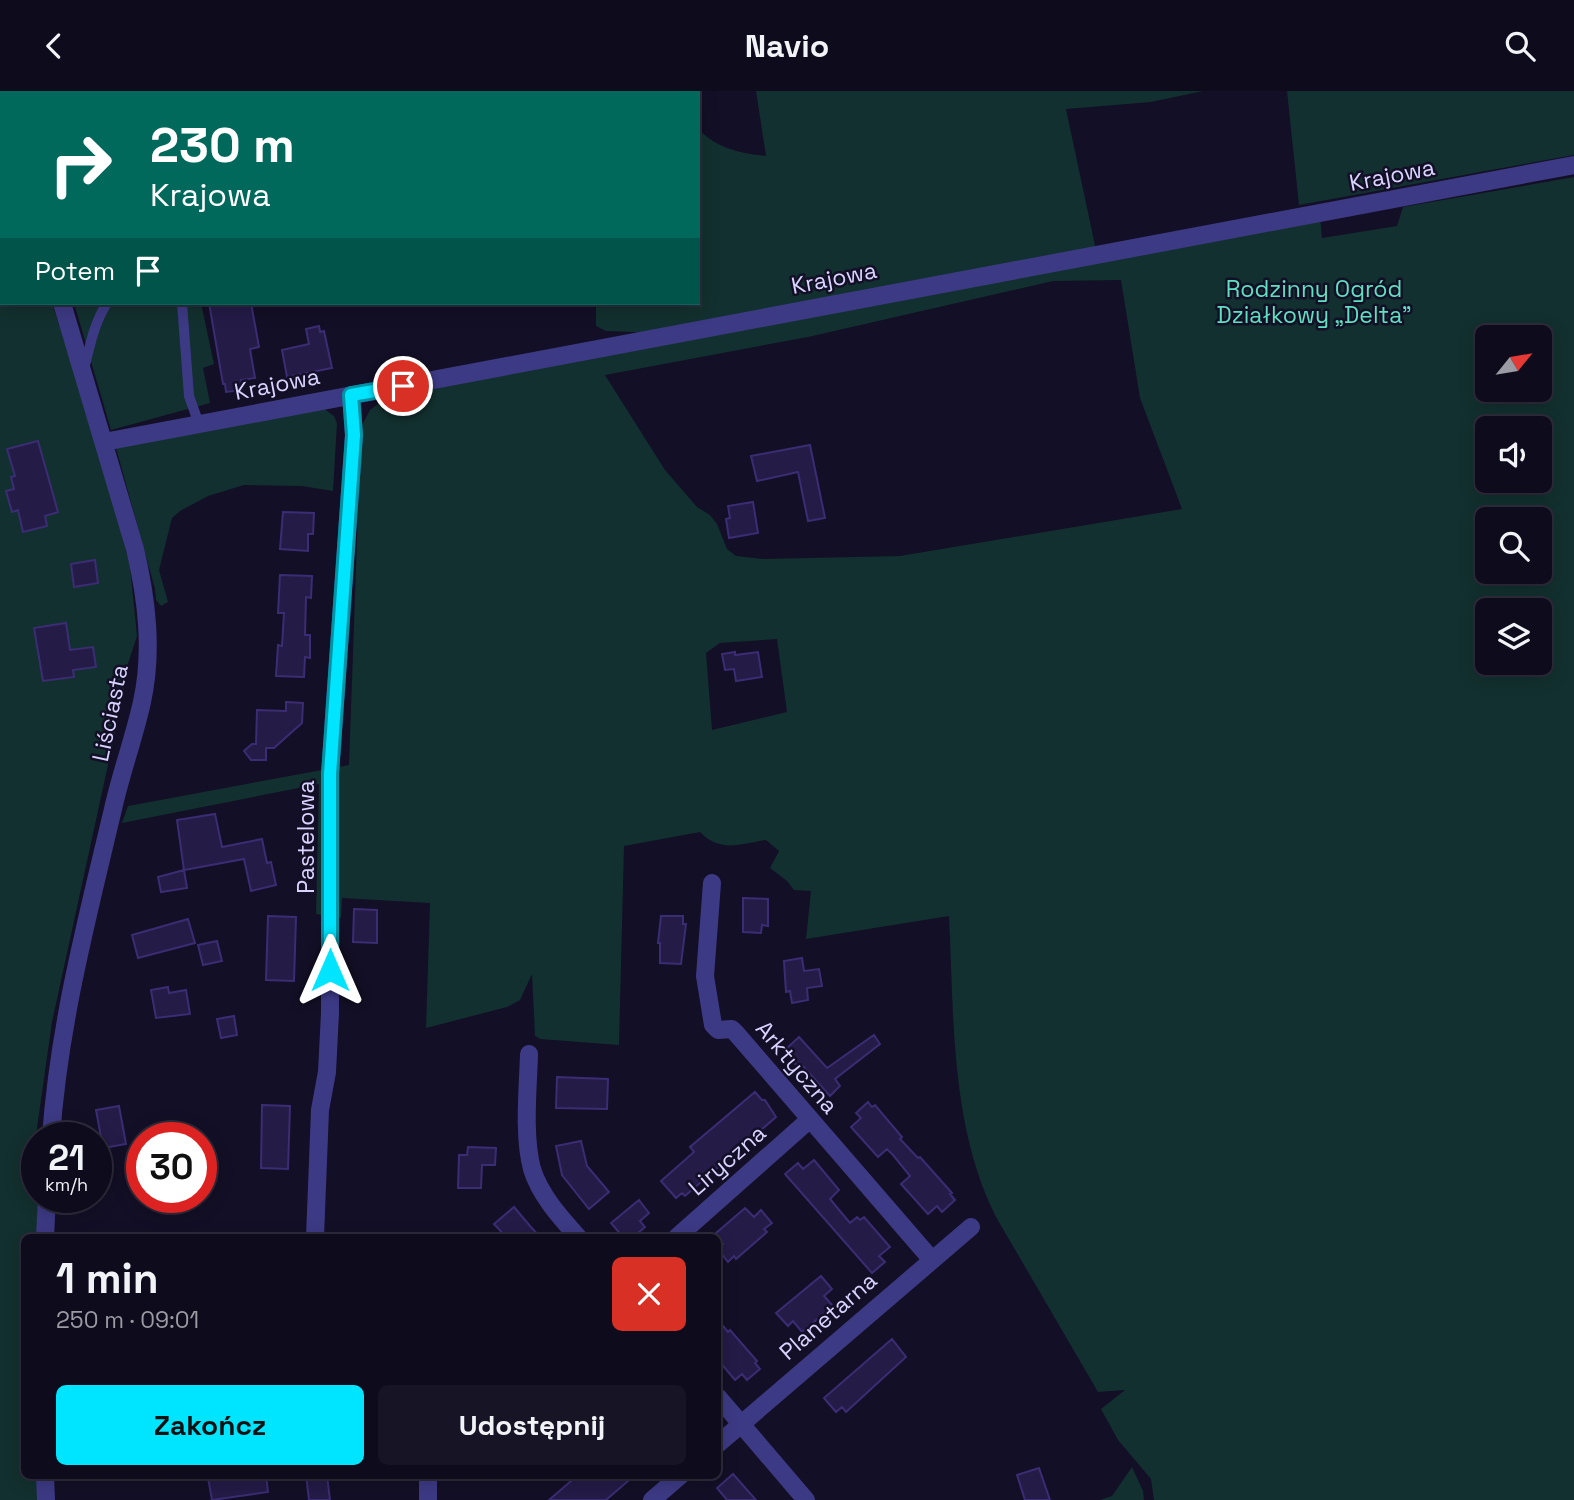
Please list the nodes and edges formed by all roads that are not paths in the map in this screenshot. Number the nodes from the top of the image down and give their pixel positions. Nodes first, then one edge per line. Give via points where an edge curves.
1 (1574, 165) edge
2 (63, 305) edge
3 (106, 305) edge
4 (182, 305) edge
5 (83, 373) junction
6 (351, 395) junction
7 (199, 424) junction
8 (104, 442) junction
9 (712, 883) dead end
10 (529, 1054) dead end
11 (809, 1120) junction
12 (52, 1122) edge
13 (46, 1213) edge
14 (971, 1227) dead end
15 (45, 1234) edge
16 (315, 1234) edge
17 (576, 1234) edge
18 (680, 1234) edge
19 (932, 1260) junction
20 (721, 1401) edge
21 (740, 1424) junction
22 (721, 1441) edge
23 (45, 1479) edge
24 (428, 1479) edge
25 (676, 1479) edge
26 (46, 1500) edge
27 (428, 1500) edge
28 (652, 1500) edge
29 (806, 1500) edge

1 - 6 street, Krajowa
2 - 5 street, Liściasta
3 - 5 lane via 91,337
4 - 7 lane via 189,396
5 - 8 street, Liściasta
6 - 7 street, Krajowa
6 - 16 street, Pastelowa via 354,435 330,774 330,1013
7 - 8 street, Krajowa
8 - 12 street, Liściasta via 144,590 148,654 143,700 73,972
9 - 11 street, Arktyczna via 705,976 713,1025 718,1030 732,1029
10 - 17 street via 528,1144 533,1170 547,1199
11 - 18 street, Liryczna
11 - 19 street, Arktyczna
13 - 15 street
14 - 19 street, Planetarna
19 - 21 street, Planetarna
20 - 21 street
21 - 22 street, Planetarna
21 - 29 street
23 - 26 street
24 - 27 street
25 - 28 street

